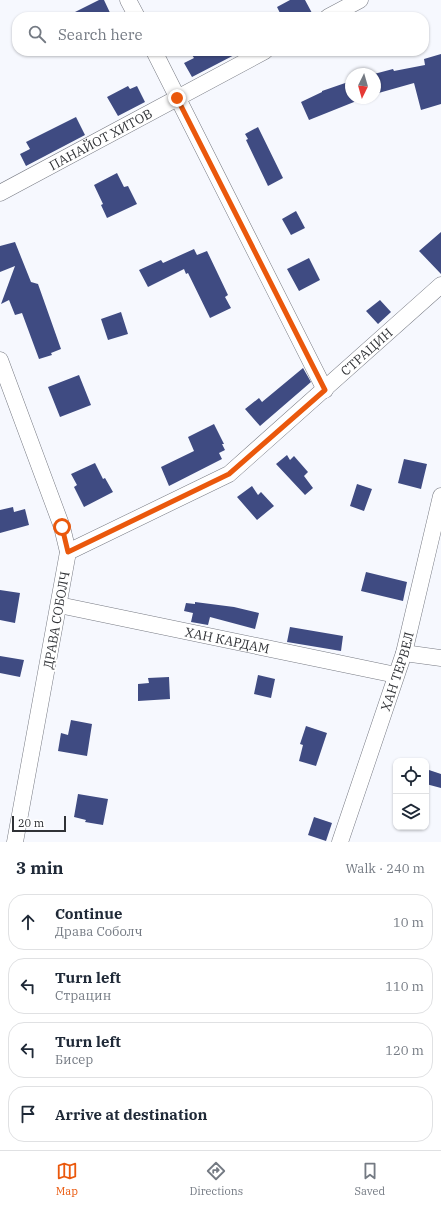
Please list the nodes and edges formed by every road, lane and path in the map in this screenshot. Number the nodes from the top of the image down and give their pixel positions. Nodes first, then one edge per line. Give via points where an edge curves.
1 (128, 0) edge
2 (360, 0) edge
3 (134, 12) edge
4 (337, 12) edge
5 (156, 56) edge
6 (256, 56) edge
7 (177, 98) junction
8 (0, 193) edge
9 (441, 285) edge
10 (0, 360) edge
11 (325, 390) junction
12 (441, 496) edge
13 (68, 552) junction
14 (59, 605) junction
15 (404, 653) junction
16 (441, 658) edge
17 (396, 675) junction
18 (15, 842) edge
19 (340, 842) edge

1 - 3 street
2 - 4 street
5 - 7 street
6 - 7 street, ПАНАЙОТ ХИТОВ
7 - 8 street, ПАНАЙОТ ХИТОВ
7 - 11 street
9 - 11 street, СТРАЦИН
10 - 13 street, ДРАВА СОБОЛЧ via 62,527
11 - 13 street, СТРАЦИН via 229,474
12 - 15 street, ХАН ТЕРВЕЛ
13 - 14 street, ДРАВА СОБОЛЧ
14 - 17 street, ХАН КАРДАМ
14 - 18 street, ДРАВА СОБОЛЧ
15 - 16 street
15 - 17 street, ХАН ТЕРВЕЛ
17 - 19 street, ХАН ТЕРВЕЛ

